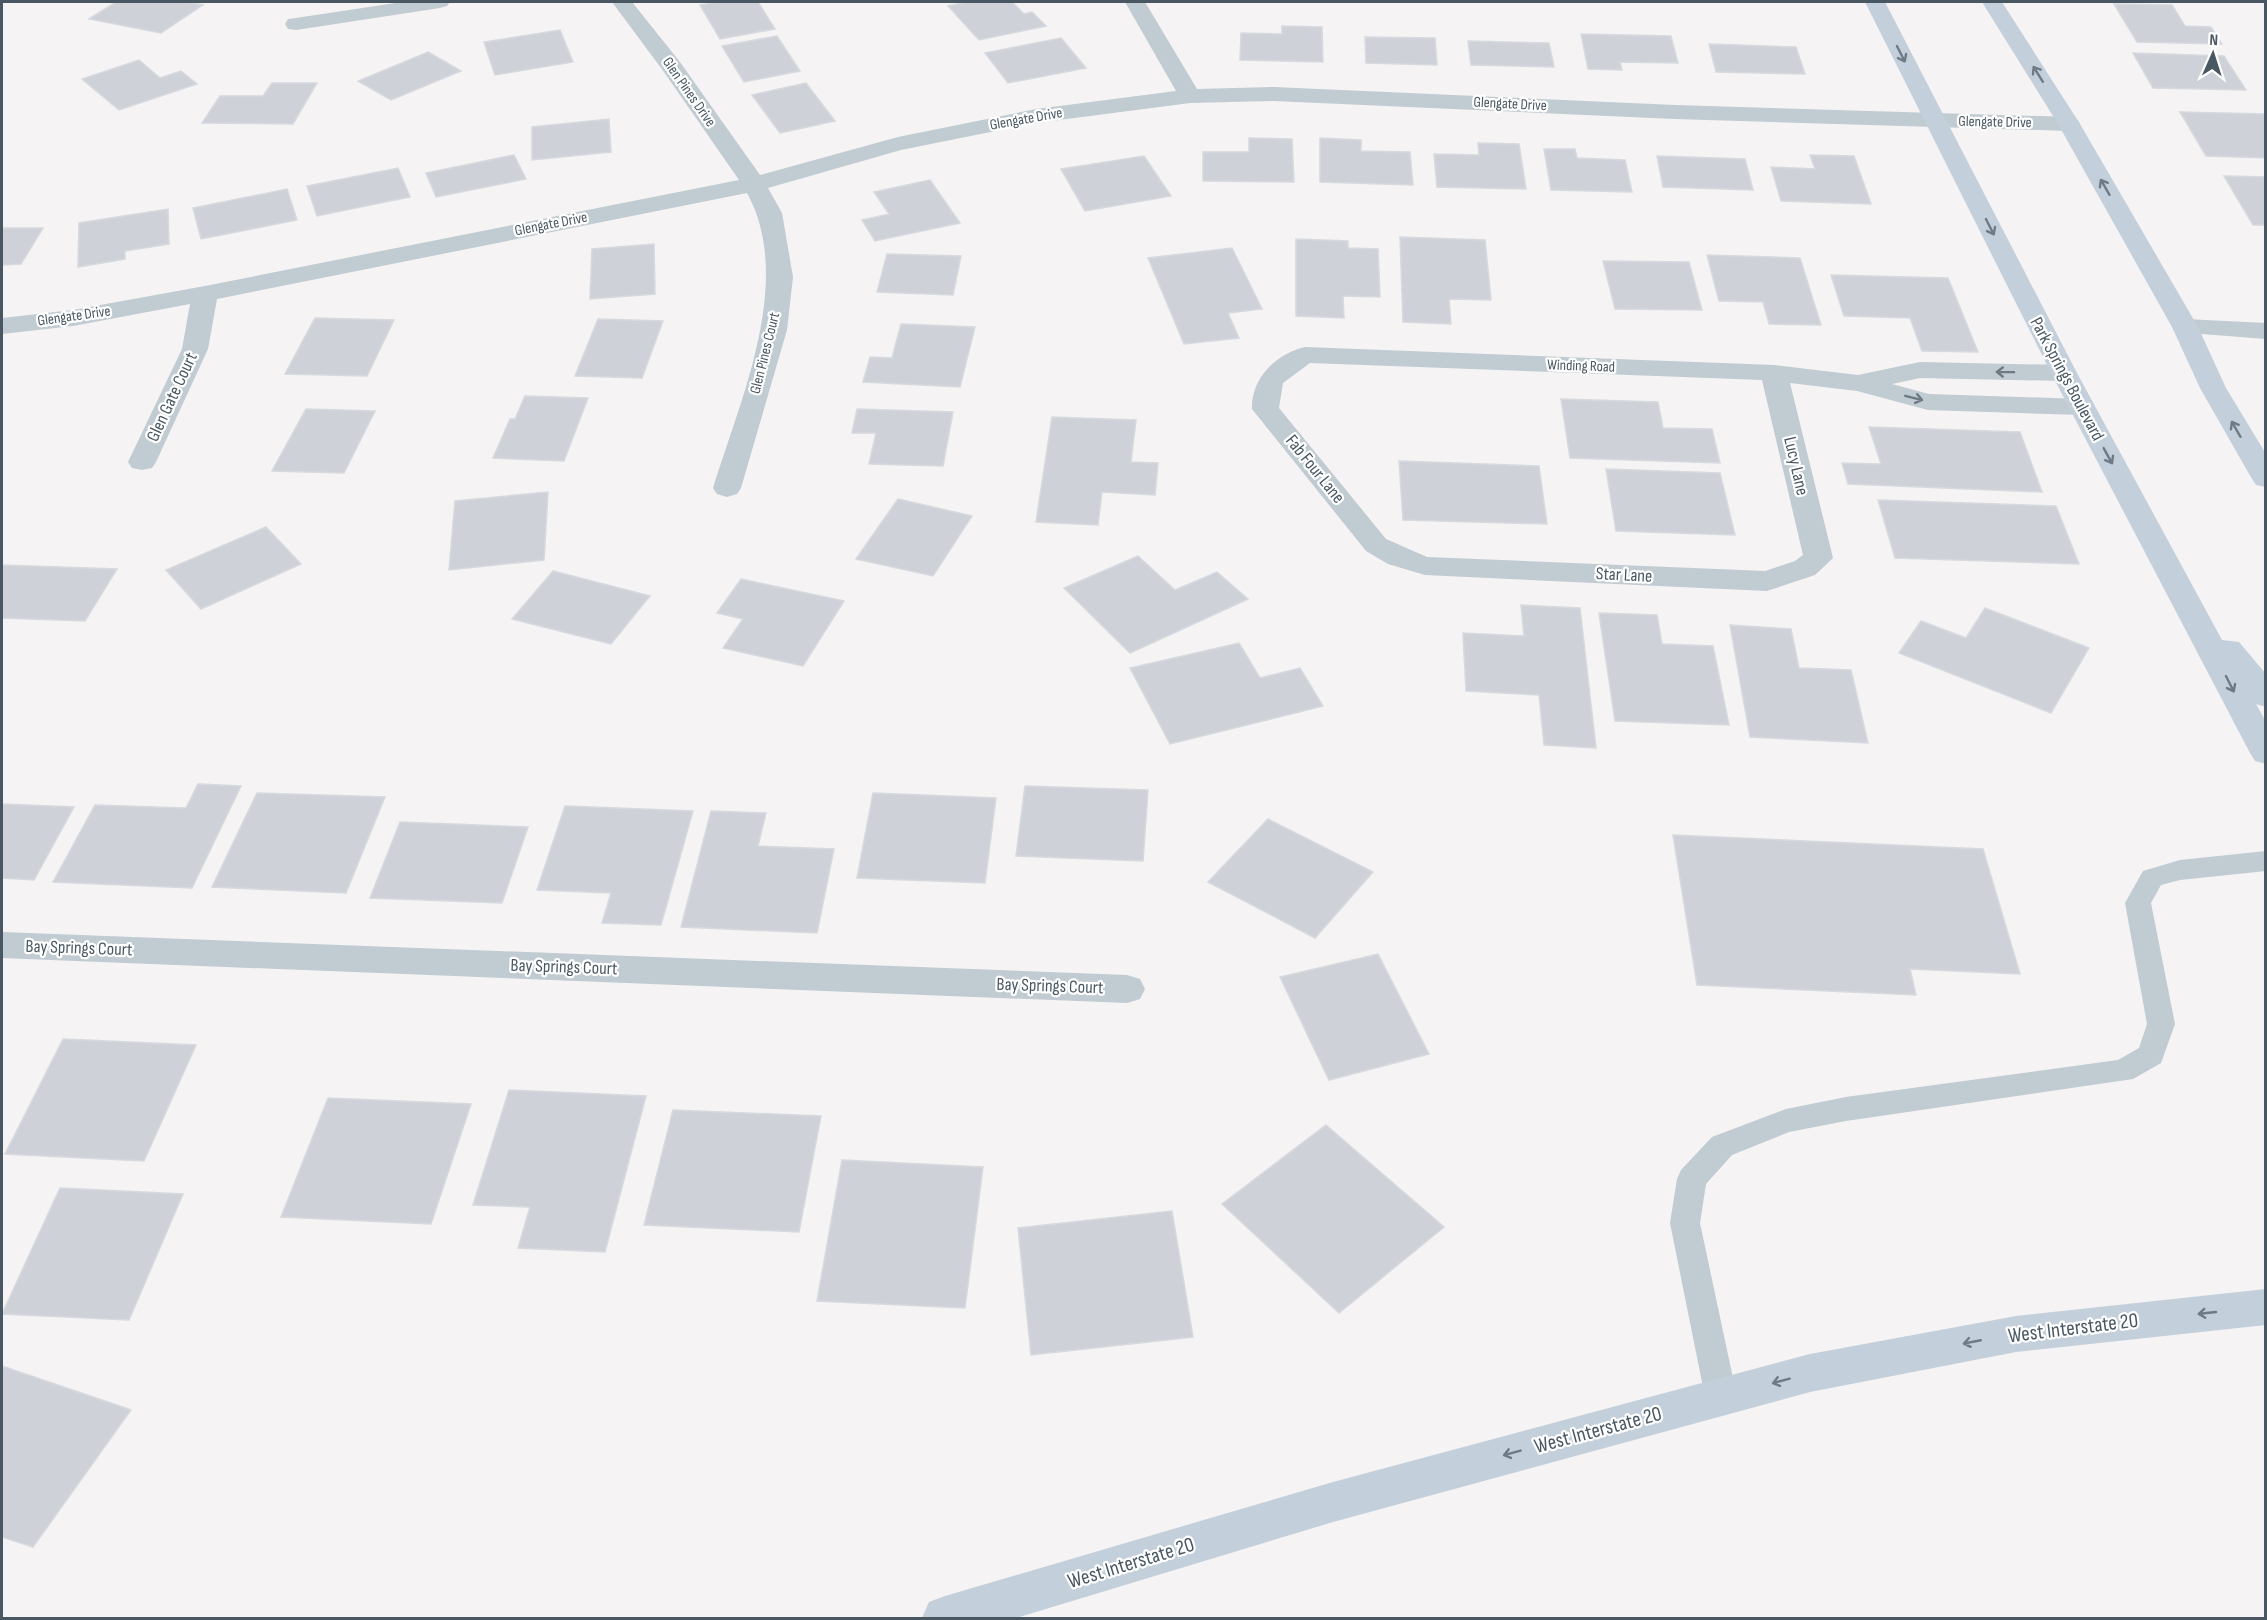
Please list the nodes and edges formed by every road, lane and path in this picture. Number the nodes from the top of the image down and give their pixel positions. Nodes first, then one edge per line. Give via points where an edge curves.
1 (440, 2) edge
2 (622, 2) edge
3 (1135, 2) edge
4 (1875, 2) edge
5 (1992, 2) edge
6 (296, 24) dead end
7 (1190, 96) junction
8 (1935, 120) junction
9 (2069, 124) junction
10 (754, 184) junction
11 (205, 294) junction
12 (2, 326) edge
13 (2185, 327) junction
14 (2265, 331) edge
15 (1305, 356) joint
16 (1774, 373) junction
17 (2064, 373) junction
18 (1858, 384) junction
19 (2082, 407) junction
20 (142, 462) dead end
21 (2265, 479) edge
22 (727, 488) dead end
23 (1818, 558) joint
24 (1425, 566) joint
25 (2184, 594) junction
26 (2265, 696) edge
27 (2265, 753) edge
28 (2265, 861) edge
29 (2, 945) edge
30 (1127, 989) dead end
31 (2265, 1307) edge
32 (1721, 1396) junction
33 (945, 1618) edge

1 - 6 street
2 - 10 street, Glen Pines Drive
3 - 7 street
4 -> 8 main road, Park Springs Boulevard
9 -> 5 main road
7 - 8 street, Glengate Drive via 1274,94
7 - 10 street, Glengate Drive via 1025,118 898,144
8 - 9 street, Glengate Drive
8 -> 17 main road, Park Springs Boulevard
13 -> 9 main road
10 - 11 street, Glengate Drive
10 - 22 street, Glen Pines Court via 770,213 780,277 774,330
11 - 12 street, Glengate Drive via 73,318
11 - 20 street, Glen Gate Court via 195,349
13 - 14 street
21 -> 13 main road via 2213,388
15 - 16 street, Winding Road
15 - 24 street, Fab Four Lane via 1278,371 1264,396 1266,409 1376,545
16 - 18 street, Winding Road
16 - 23 street, Lucy Lane
17 -> 18 street, Winding Road via 1920,370
17 - 19 main road, Park Springs Boulevard
18 -> 19 street, Winding Road via 1928,402
19 -> 25 main road, Park Springs Boulevard
23 - 24 street, Star Lane via 1805,568 1767,581
25 - 26 main road
25 -> 27 main road, Park Springs Boulevard
28 - 32 lane via 2180,870 2152,879 2138,903 2161,1024 2151,1055 2124,1071 1846,1109 1786,1121 1722,1146 1692,1179 1685,1223
29 - 30 street, Bay Springs Court
31 -> 32 main road, West Interstate 20 via 2016,1334 1810,1373
32 -> 33 main road, West Interstate 20 via 1333,1502

